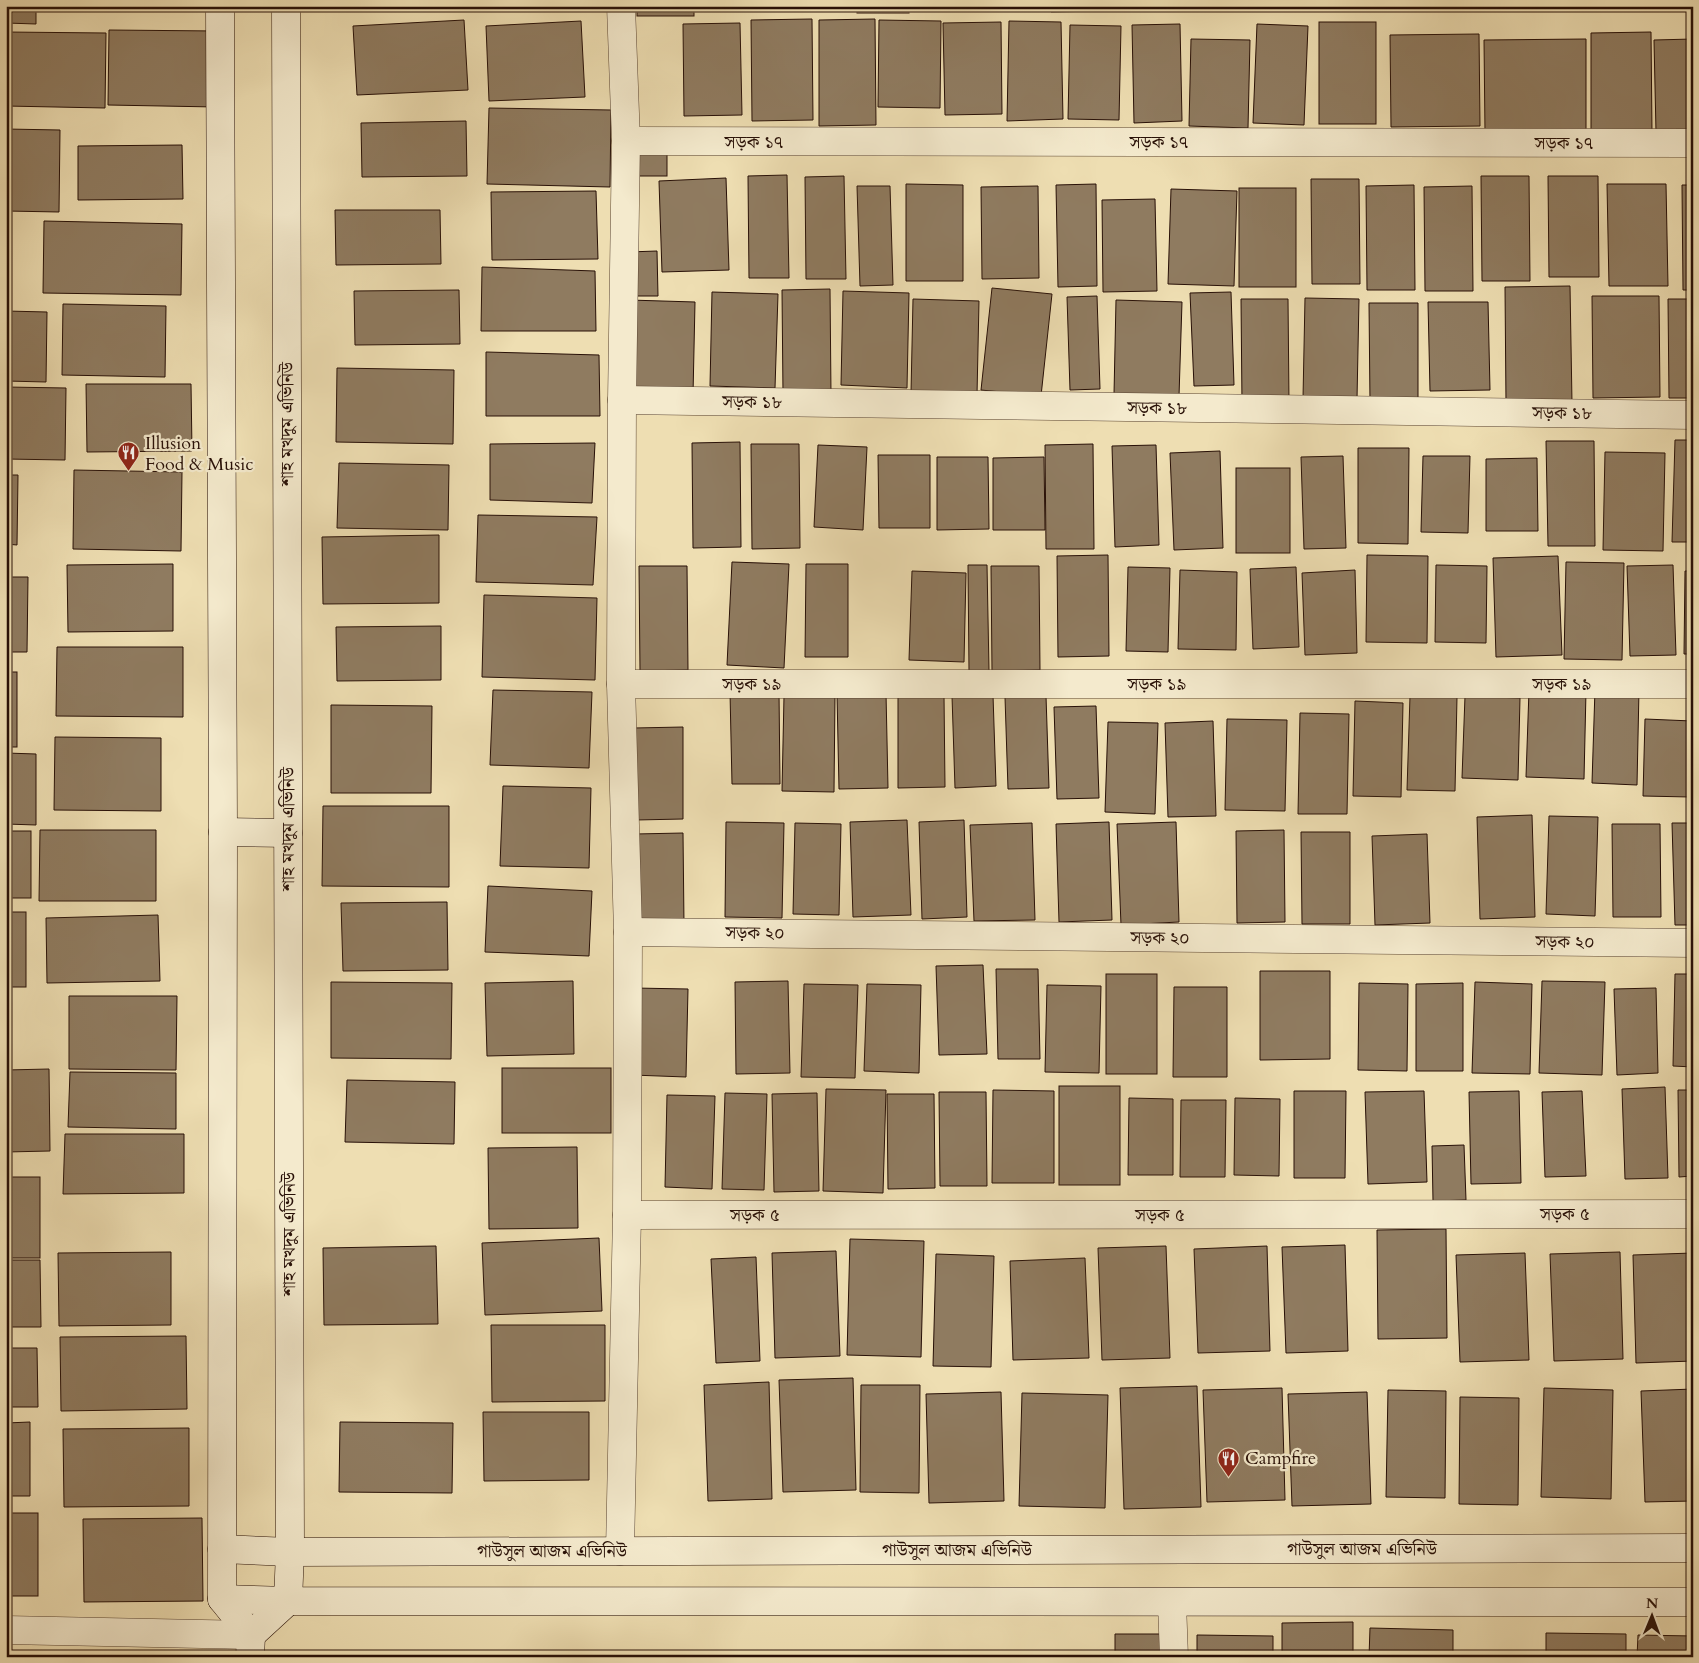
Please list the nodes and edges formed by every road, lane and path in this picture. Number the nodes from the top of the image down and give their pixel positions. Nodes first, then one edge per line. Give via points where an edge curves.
1 (220, 6) edge
2 (286, 6) edge
3 (620, 6) edge
4 (626, 141) junction
5 (1693, 144) edge
6 (622, 400) junction
7 (1693, 415) edge
8 (621, 684) junction
9 (1693, 684) edge
10 (223, 832) junction
11 (288, 833) junction
12 (628, 932) junction
13 (1693, 943) edge
14 (1693, 1214) edge
15 (627, 1215) junction
16 (1693, 1548) edge
17 (222, 1549) junction
18 (620, 1551) junction
19 (290, 1552) junction
20 (222, 1599) junction
21 (288, 1601) junction
22 (1693, 1602) edge
23 (1172, 1603) junction
24 (6, 1630) edge
25 (250, 1646) edge
26 (1174, 1657) edge

1 - 10 street
2 - 11 street, শাহ মখদুম এভিনিউ
3 - 4 street
4 - 5 street, সড়ক ১৭
4 - 6 street
6 - 7 street, সড়ক ১৮
6 - 8 street
8 - 9 street, সড়ক ১৯
8 - 12 street
10 - 11 street
10 - 17 street
11 - 19 street, শাহ মখদুম এভিনিউ
12 - 13 street, সড়ক ২০
12 - 15 street
14 - 15 street, সড়ক ৫
15 - 18 street
16 - 18 street, গাউসুল আজম এভিনিউ
17 - 19 street, গাউসুল আজম এভিনিউ
17 - 20 street
18 - 19 street, গাউসুল আজম এভিনিউ
19 - 21 street, শাহ মখদুম এভিনিউ
20 - 21 street
20 - 25 street
21 - 23 street
21 - 25 street
22 - 23 street
23 - 26 street
24 - 25 street

